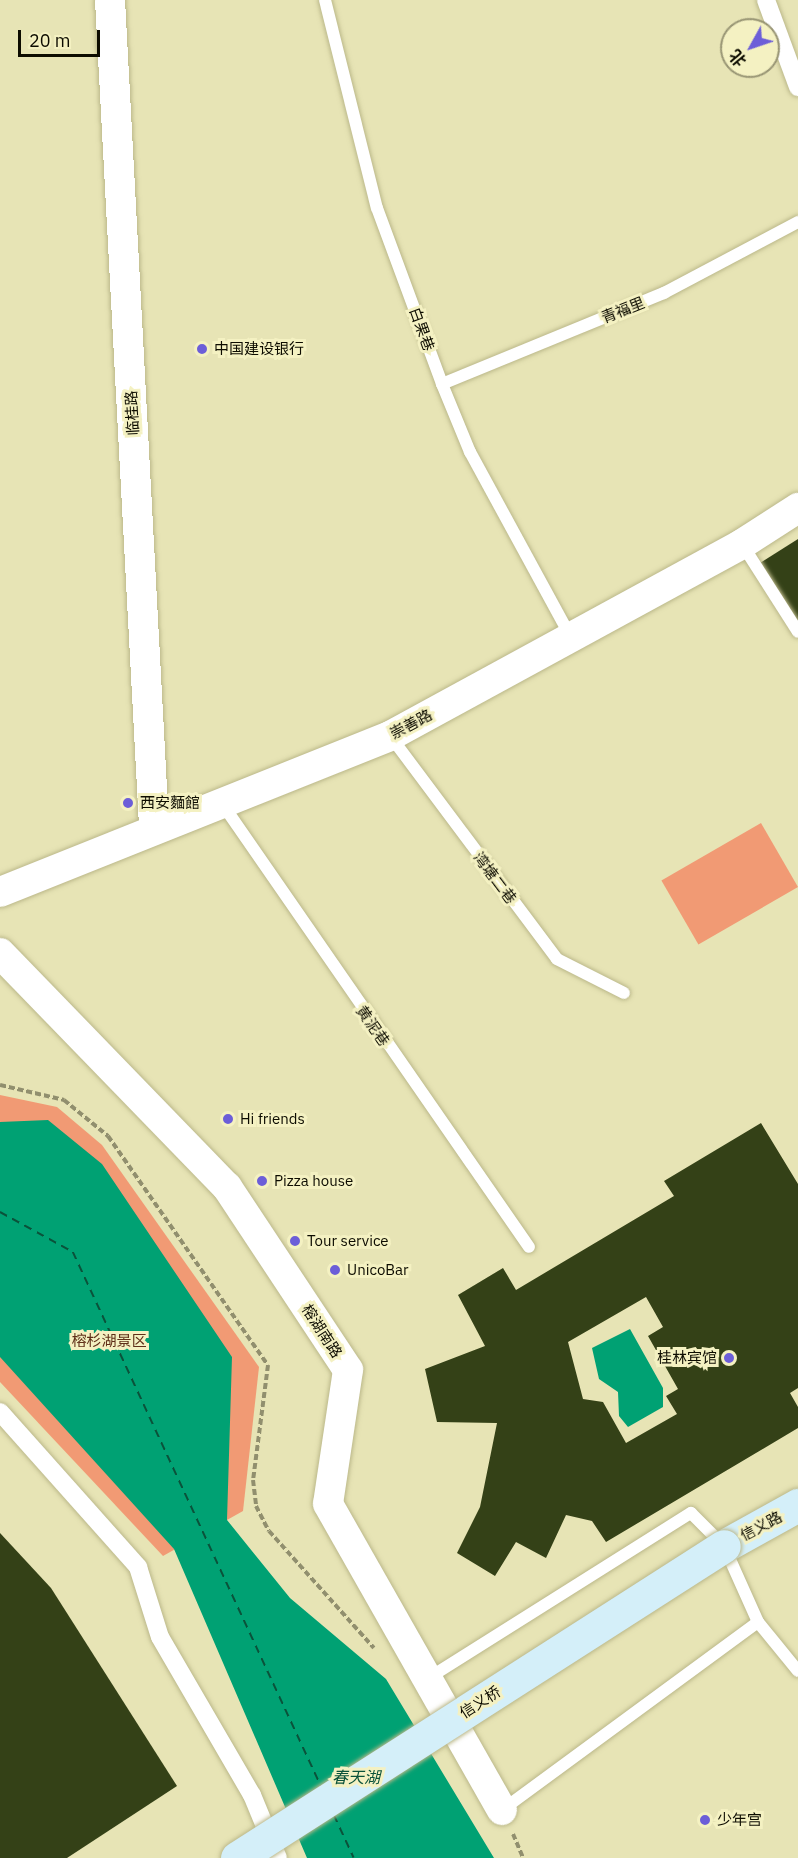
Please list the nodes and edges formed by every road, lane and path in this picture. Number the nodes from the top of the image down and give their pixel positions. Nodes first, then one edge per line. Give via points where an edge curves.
1 (110, 0) edge
2 (325, 0) edge
3 (766, 0) edge
4 (798, 87) edge
5 (798, 222) edge
6 (442, 384) junction
7 (798, 508) edge
8 (742, 544) junction
9 (798, 632) edge
10 (571, 637) junction
11 (390, 736) junction
12 (220, 801) junction
13 (154, 827) junction
14 (0, 892) edge
15 (0, 953) edge
16 (624, 993) dead end
17 (0, 1085) edge
18 (529, 1247) dead end
19 (0, 1412) edge
20 (798, 1505) edge
21 (723, 1546) junction
22 (758, 1622) junction
23 (384, 1659) dead end
24 (798, 1671) edge
25 (426, 1680) junction
26 (502, 1810) junction
27 (237, 1858) edge
28 (278, 1858) edge
29 (523, 1858) edge

1 - 13 street, 临桂路
2 - 6 lane, 白果巷 via 377,208
3 - 4 street
5 - 6 lane, 青福里 via 664,293
6 - 10 lane, 白果巷 via 470,452
7 - 8 street, 崇善路
8 - 9 lane
8 - 10 street, 崇善路
10 - 11 street, 崇善路
11 - 12 street, 崇善路
11 - 16 lane, 湾塘二巷 via 557,960
12 - 13 street, 崇善路
12 - 18 lane, 黄泥巷
13 - 14 street, 崇善路
15 - 25 street, 榕湖南路 via 227,1187 348,1370 328,1504
17 - 23 path via 64,1100 108,1136 268,1365 253,1480 256,1506 269,1531
19 - 28 street via 138,1567 160,1637 252,1795
20 - 21 main road, 信义路
21 - 22 lane
21 - 25 lane via 691,1513
21 - 27 main road, 信义桥, bridge
22 - 24 lane
22 - 26 lane
25 - 26 street, 榕湖南路
26 - 29 path

